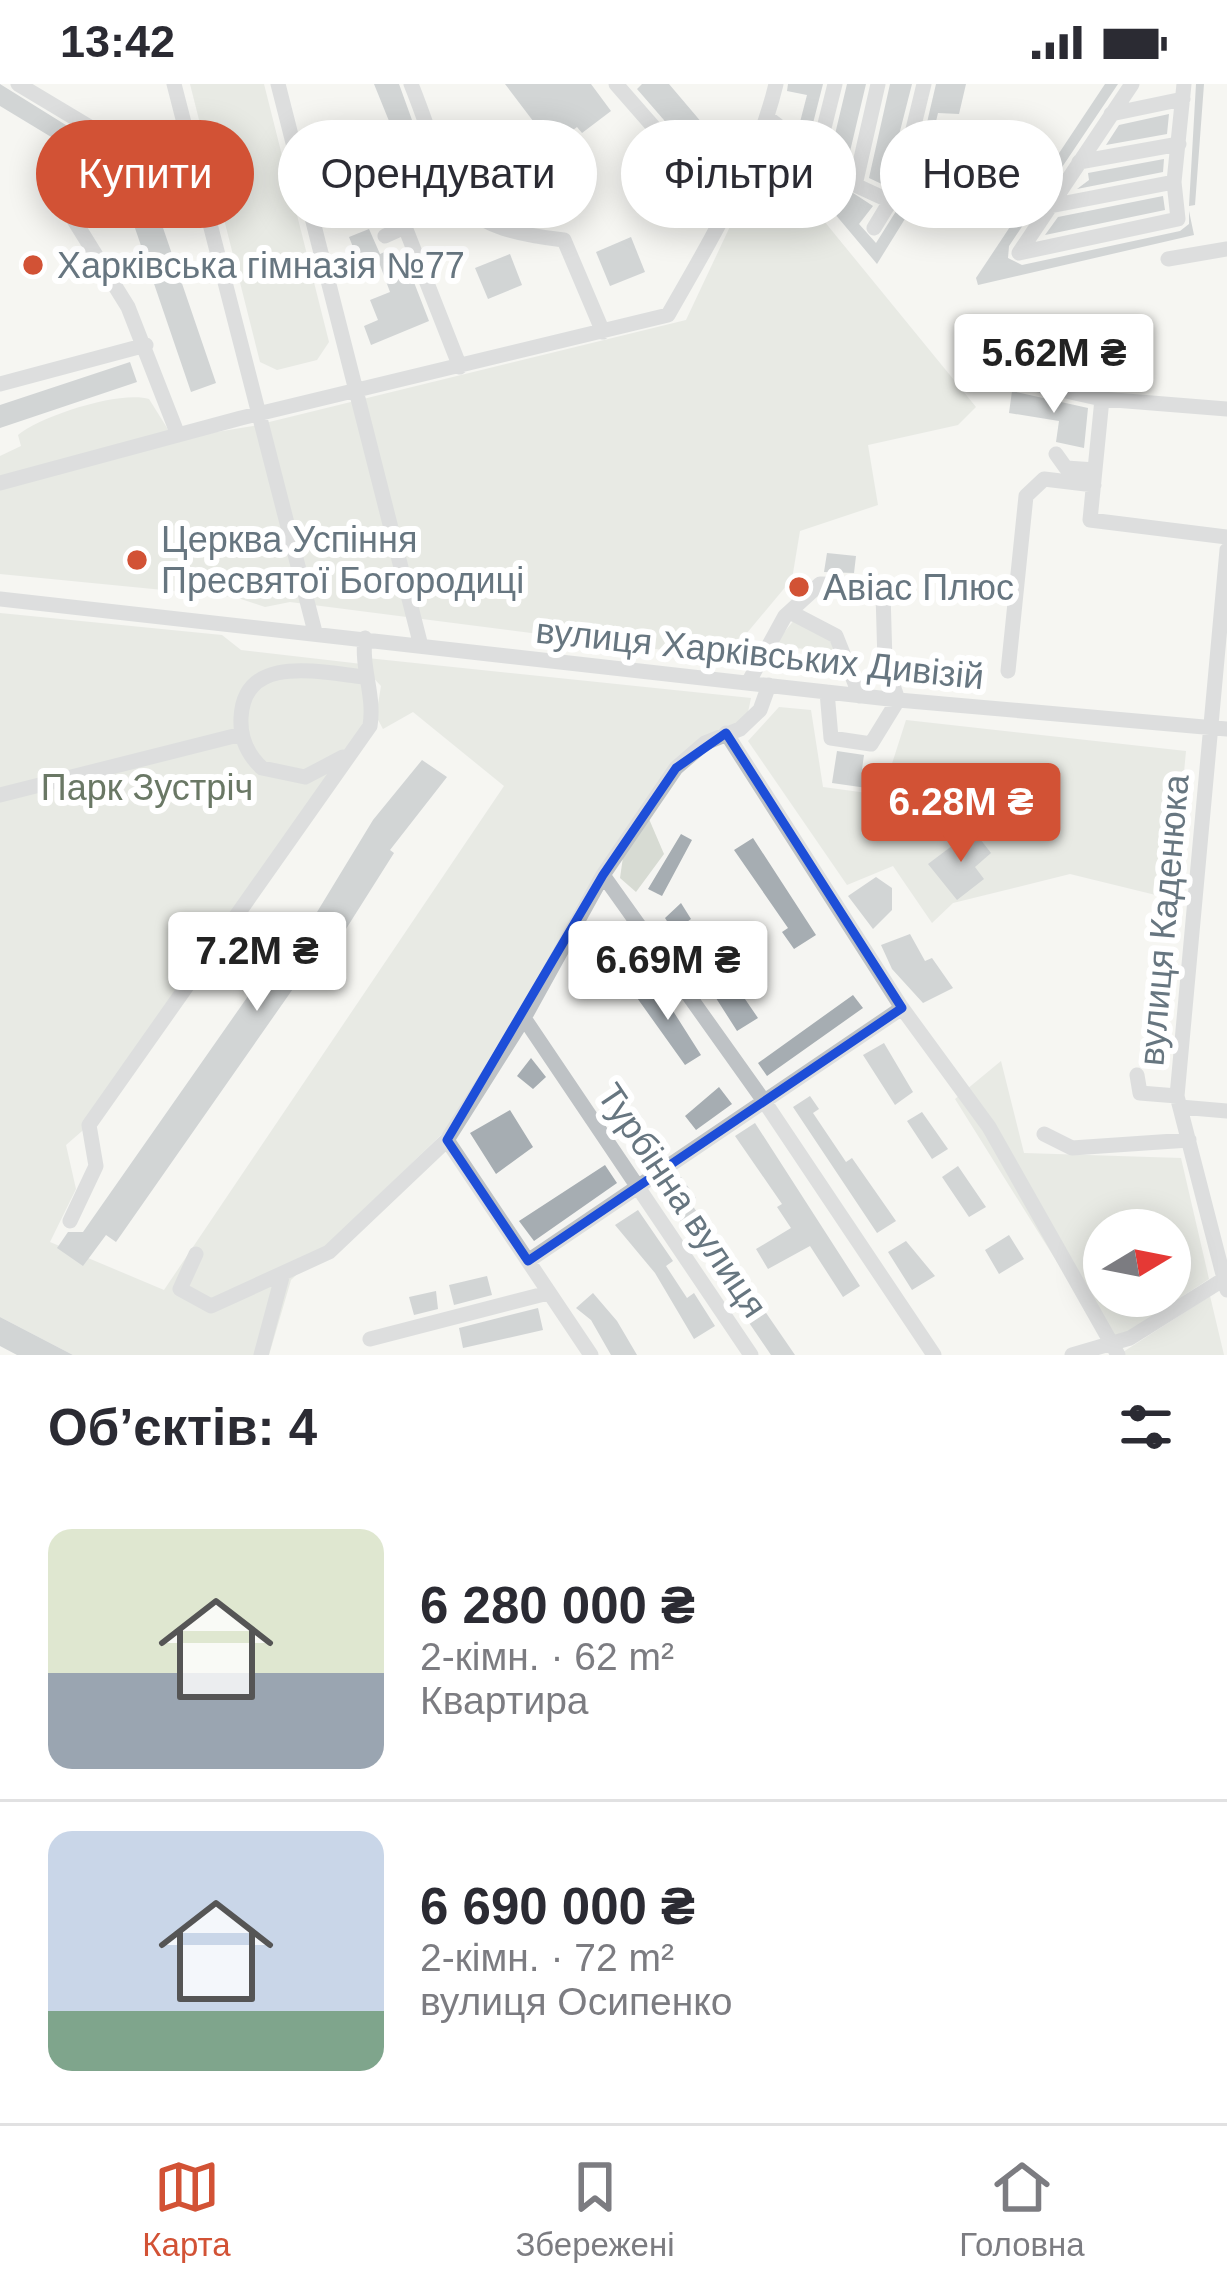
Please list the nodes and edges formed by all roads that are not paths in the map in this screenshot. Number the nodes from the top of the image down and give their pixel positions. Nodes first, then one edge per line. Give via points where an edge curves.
1 (18, 84) edge
2 (174, 84) edge
3 (278, 84) edge
4 (411, 84) edge
5 (616, 84) edge
6 (776, 84) edge
7 (835, 84) edge
8 (878, 84) edge
9 (924, 84) edge
10 (1132, 84) edge
11 (1183, 92) edge
12 (1112, 114) junction
13 (768, 118) joint
14 (78, 120) edge
15 (183, 120) edge
16 (647, 120) edge
17 (771, 120) edge
18 (826, 120) edge
19 (914, 120) edge
20 (1179, 144) junction
21 (1079, 162) junction
22 (856, 181) edge
23 (1174, 182) junction
24 (1063, 186) edge
25 (1063, 203) edge
26 (880, 219) edge
27 (79, 228) edge
28 (211, 228) edge
29 (717, 228) edge
30 (874, 228) dead end
31 (1035, 228) edge
32 (385, 236) dead end
33 (1227, 249) edge
34 (1168, 260) dead end
35 (603, 332) junction
36 (146, 345) junction
37 (460, 367) junction
38 (1004, 377) dead end
39 (0, 384) edge
40 (356, 390) junction
41 (1102, 399) junction
42 (1227, 410) edge
43 (259, 414) junction
44 (178, 435) junction
45 (1056, 454) dead end
46 (1095, 478) junction
47 (0, 483) edge
48 (1227, 537) edge
49 (1227, 550) edge
50 (0, 599) edge
51 (790, 612) junction
52 (315, 632) junction
53 (365, 638) junction
54 (421, 646) junction
55 (1008, 671) dead end
56 (365, 677) junction
57 (748, 683) junction
58 (769, 685) junction
59 (826, 692) junction
60 (860, 696) junction
61 (898, 700) junction
62 (1218, 729) edge
63 (242, 734) junction
64 (726, 734) junction
65 (359, 742) junction
66 (0, 795) edge
67 (603, 875) junction
68 (902, 1008) junction
69 (524, 1018) junction
70 (1137, 1076) dead end
71 (1179, 1102) junction
72 (766, 1103) junction
73 (1227, 1111) edge
74 (1044, 1134) dead end
75 (446, 1140) junction
76 (1189, 1140) junction
77 (641, 1189) junction
78 (70, 1221) dead end
79 (196, 1254) dead end
80 (528, 1261) junction
81 (283, 1275) junction
82 (1226, 1284) edge
83 (548, 1293) junction
84 (370, 1339) dead end
85 (1117, 1350) edge
86 (261, 1355) edge
87 (591, 1355) edge
88 (751, 1355) edge
89 (934, 1355) edge
90 (1072, 1355) edge

1 - 14 street
2 - 15 street
3 - 40 street
4 - 35 street via 462,211 504,233 564,240
5 - 16 street
6 - 13 street
7 - 18 street
8 - 22 street
9 - 19 street
10 - 12 street
11 - 12 street
11 - 20 street
12 - 21 street
13 - 17 street
20 - 21 street
20 - 23 street
21 - 24 street
23 - 25 street
23 - 31 street via 1178,219 1018,253
26 - 30 street
27 - 36 street
28 - 43 street
29 - 35 street via 668,315
32 - 37 street via 405,227
33 - 34 street
35 - 37 street
36 - 39 street
36 - 44 street
37 - 40 street
38 - 41 street
40 - 43 street
40 - 54 street
41 - 42 street
41 - 46 street
43 - 44 street
43 - 52 street
44 - 47 street
45 - 46 street via 1066,468
46 - 48 street via 1090,520
46 - 55 street via 1045,479 1026,496
49 - 62 street, вулиця Каденюка
50 - 52 street, вулиця Харківських Дивізій
51 - 57 street
51 - 60 street via 836,636
51 - 61 street via 820,584 883,593 885,662
52 - 53 street, вулиця Харківських Дивізій
53 - 54 street, вулиця Харківських Дивізій
53 - 56 street
54 - 57 street, вулиця Харківських Дивізій
56 - 63 street via 290,670 264,676 245,700
56 - 65 street via 373,705
57 - 58 street, вулиця Харківських Дивізій
58 - 59 street, вулиця Харківських Дивізій
58 - 64 street via 760,710
59 - 60 street, вулиця Харківських Дивізій
59 - 61 street via 831,738 871,744
60 - 61 street, вулиця Харківських Дивізій
61 - 62 street, вулиця Харківських Дивізій
62 - 71 street, вулиця Каденюка
63 - 65 street via 262,768 292,778 336,763
63 - 66 street
64 - 67 street via 676,768
64 - 68 street
65 - 78 street via 89,1125 96,1166
67 - 69 street
67 - 72 street
68 - 72 street
68 - 85 street via 989,1127
69 - 75 street
69 - 77 street, Турбінна вулиця
70 - 71 street via 1140,1093
71 - 73 street
71 - 76 street, вулиця Каденюка
72 - 77 street
72 - 89 street
74 - 76 street via 1072,1148
75 - 80 street
75 - 81 street via 329,1252
76 - 82 street, вулиця Каденюка
77 - 80 street
77 - 88 street, Турбінна вулиця
79 - 81 street via 179,1289 211,1306
80 - 83 street
81 - 86 street
82 - 85 street
83 - 84 street
83 - 87 street
85 - 90 street

